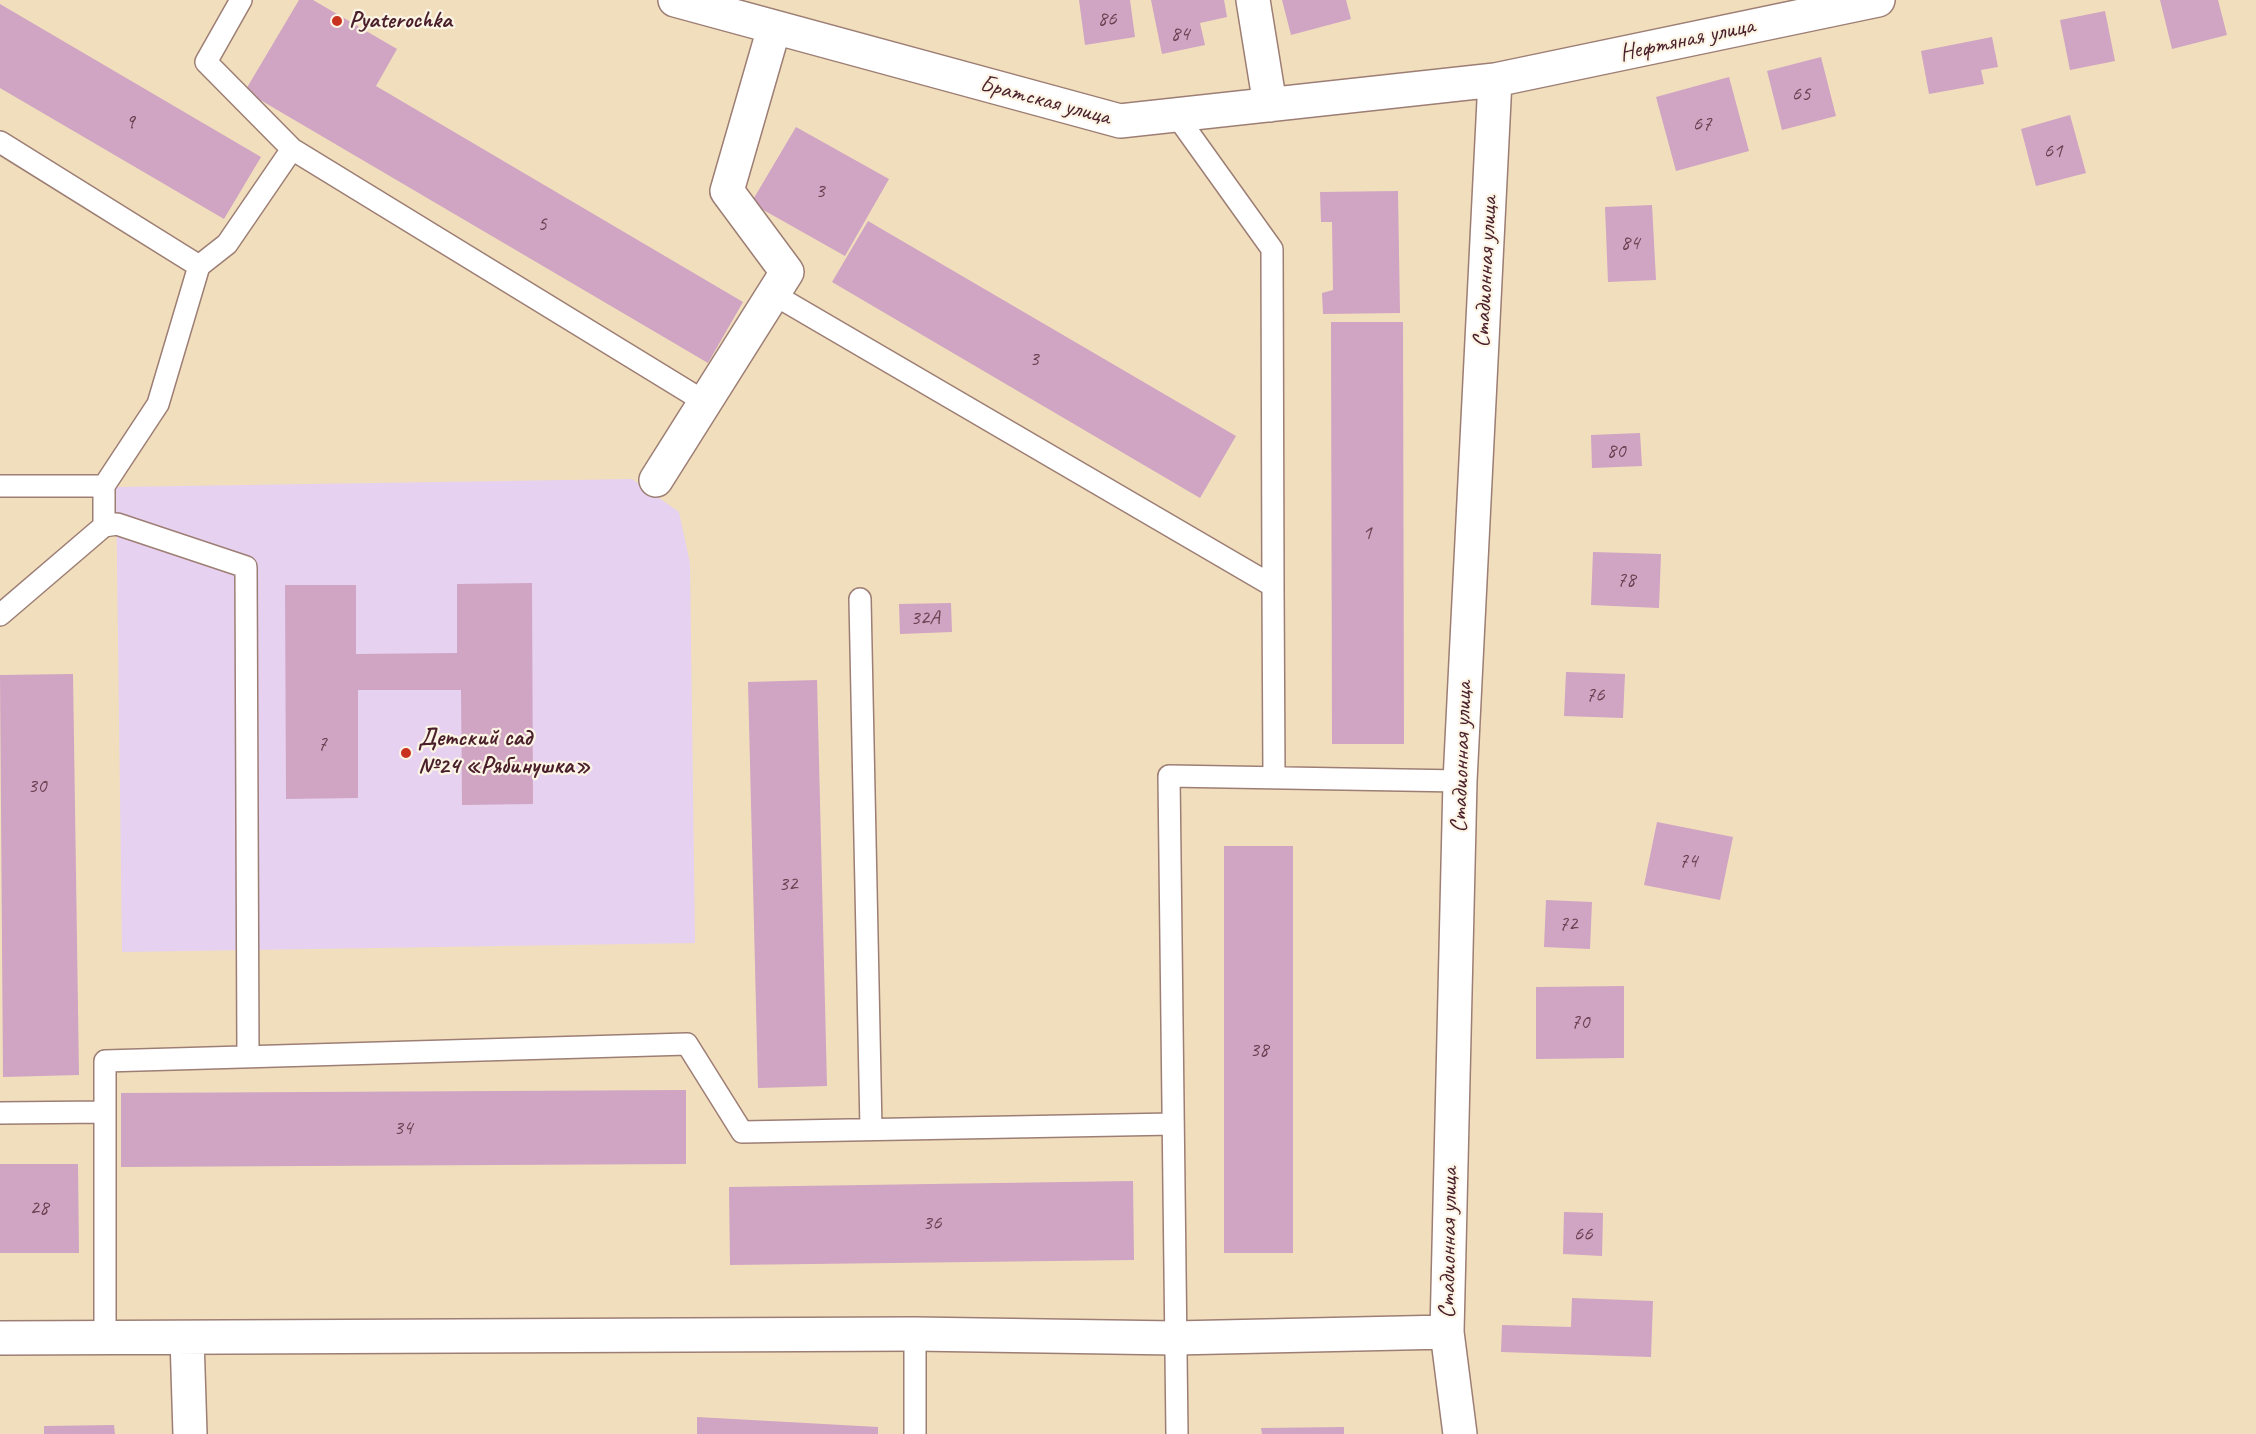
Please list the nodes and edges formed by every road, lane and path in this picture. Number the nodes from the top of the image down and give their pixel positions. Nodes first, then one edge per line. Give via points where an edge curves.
1 (241, 0) edge
2 (675, 0) edge
3 (1252, 0) edge
4 (1878, 0) edge
5 (774, 28) junction
6 (1495, 80) junction
7 (1270, 105) junction
8 (1176, 115) junction
9 (0, 142) edge
10 (292, 149) junction
11 (199, 266) junction
12 (773, 294) junction
13 (705, 402) junction
14 (656, 480) dead end
15 (0, 486) edge
16 (104, 486) junction
17 (104, 526) junction
18 (1273, 586) junction
19 (860, 599) dead end
20 (0, 615) edge
21 (1274, 778) junction
22 (1460, 781) junction
23 (248, 1057) junction
24 (105, 1112) junction
25 (0, 1113) edge
26 (1173, 1124) junction
27 (871, 1129) junction
28 (1447, 1332) junction
29 (915, 1334) junction
30 (0, 1338) edge
31 (105, 1338) junction
32 (187, 1338) junction
33 (1175, 1338) junction
34 (190, 1434) edge
35 (915, 1434) edge
36 (1177, 1434) edge
37 (1460, 1434) edge

1 - 10 lane via 206,62
2 - 5 street, Братская улица
3 - 7 street
4 - 6 street, Нефтяная улица
5 - 8 street, Братская улица via 1120,121
5 - 12 street via 727,191 787,272
6 - 7 street, Братская улица
6 - 22 street, Стадионная улица
7 - 8 street, Братская улица
8 - 18 lane via 1272,249
9 - 11 lane
10 - 11 lane via 227,244
10 - 13 lane
11 - 16 lane via 158,404
12 - 13 street
12 - 18 lane
13 - 14 street
15 - 16 lane
16 - 17 lane
17 - 20 lane
17 - 23 lane via 117,524 246,567
18 - 21 lane
19 - 27 lane
21 - 22 lane
21 - 26 lane via 1168,776
22 - 28 street, Стадионная улица
23 - 24 lane via 105,1060
23 - 27 lane via 687,1044 742,1132
24 - 25 lane
24 - 31 lane
26 - 27 lane
26 - 33 lane
28 - 33 street
28 - 37 street, Стадионная улица
29 - 32 street
29 - 33 street
29 - 35 lane
30 - 31 street
31 - 32 street
32 - 34 street
33 - 36 lane

